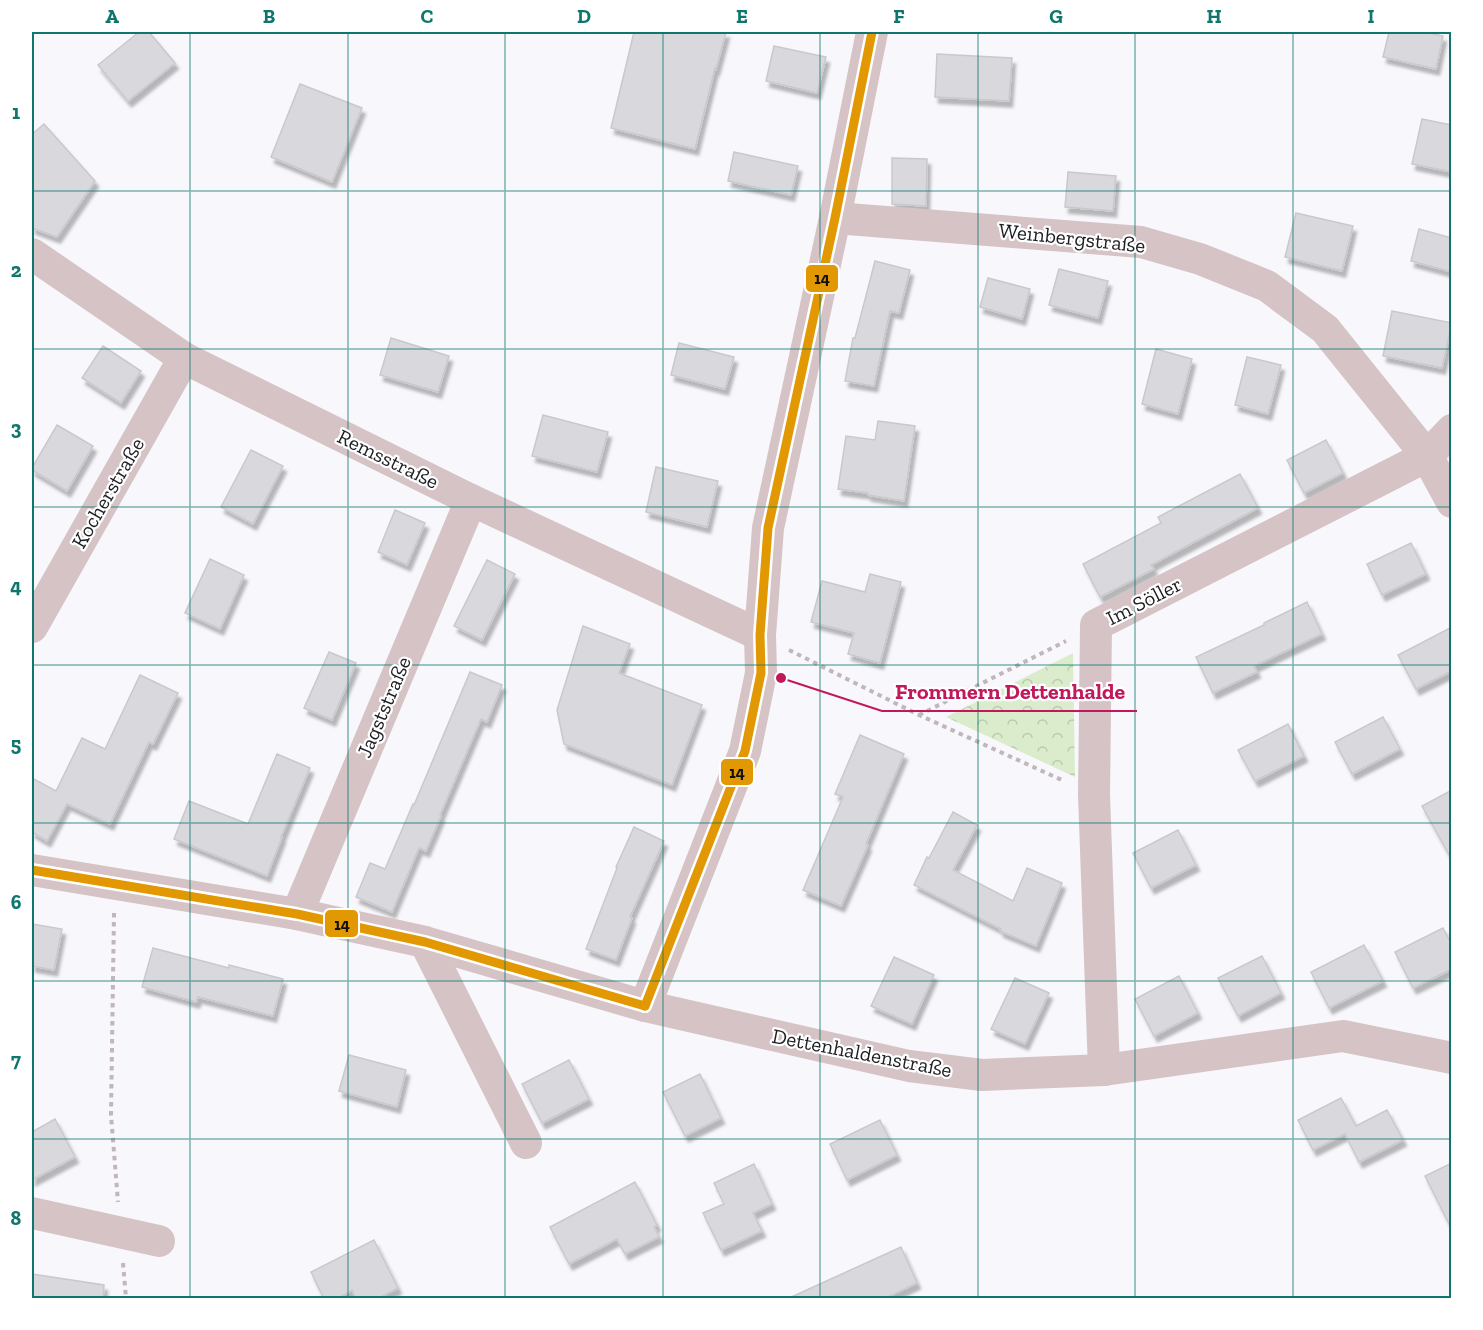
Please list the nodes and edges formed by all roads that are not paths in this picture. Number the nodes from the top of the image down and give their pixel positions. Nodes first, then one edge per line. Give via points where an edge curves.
1 (872, 32) edge
2 (835, 218) junction
3 (32, 254) edge
4 (184, 358) junction
5 (1452, 430) edge
6 (1427, 456) junction
7 (471, 500) junction
8 (1452, 501) edge
9 (32, 627) edge
10 (760, 635) junction
11 (32, 870) edge
12 (297, 914) junction
13 (424, 942) junction
14 (645, 1006) junction
15 (1452, 1058) edge
16 (1104, 1070) junction
17 (526, 1143) dead end
18 (32, 1214) edge
19 (159, 1241) dead end

1 - 2 street
2 - 6 street, Weinbergstraße via 1141,242 1200,259 1267,286 1325,329
2 - 10 street via 768,528
3 - 4 street, Remsstraße
4 - 7 street, Remsstraße
4 - 9 street, Kocherstraße
5 - 6 street, Im Söller
6 - 8 street, Weinbergstraße
6 - 16 street, Im Söller via 1096,625 1094,795
7 - 10 street, Remsstraße
7 - 12 street, Jagststraße
10 - 14 street via 761,673 745,751
11 - 12 street, Dettenhaldenstraße
12 - 13 street, Dettenhaldenstraße
13 - 14 street, Dettenhaldenstraße
13 - 17 street
14 - 16 street, Dettenhaldenstraße via 909,1066 982,1075
15 - 16 street, Dettenhaldenstraße via 1343,1036
18 - 19 street

